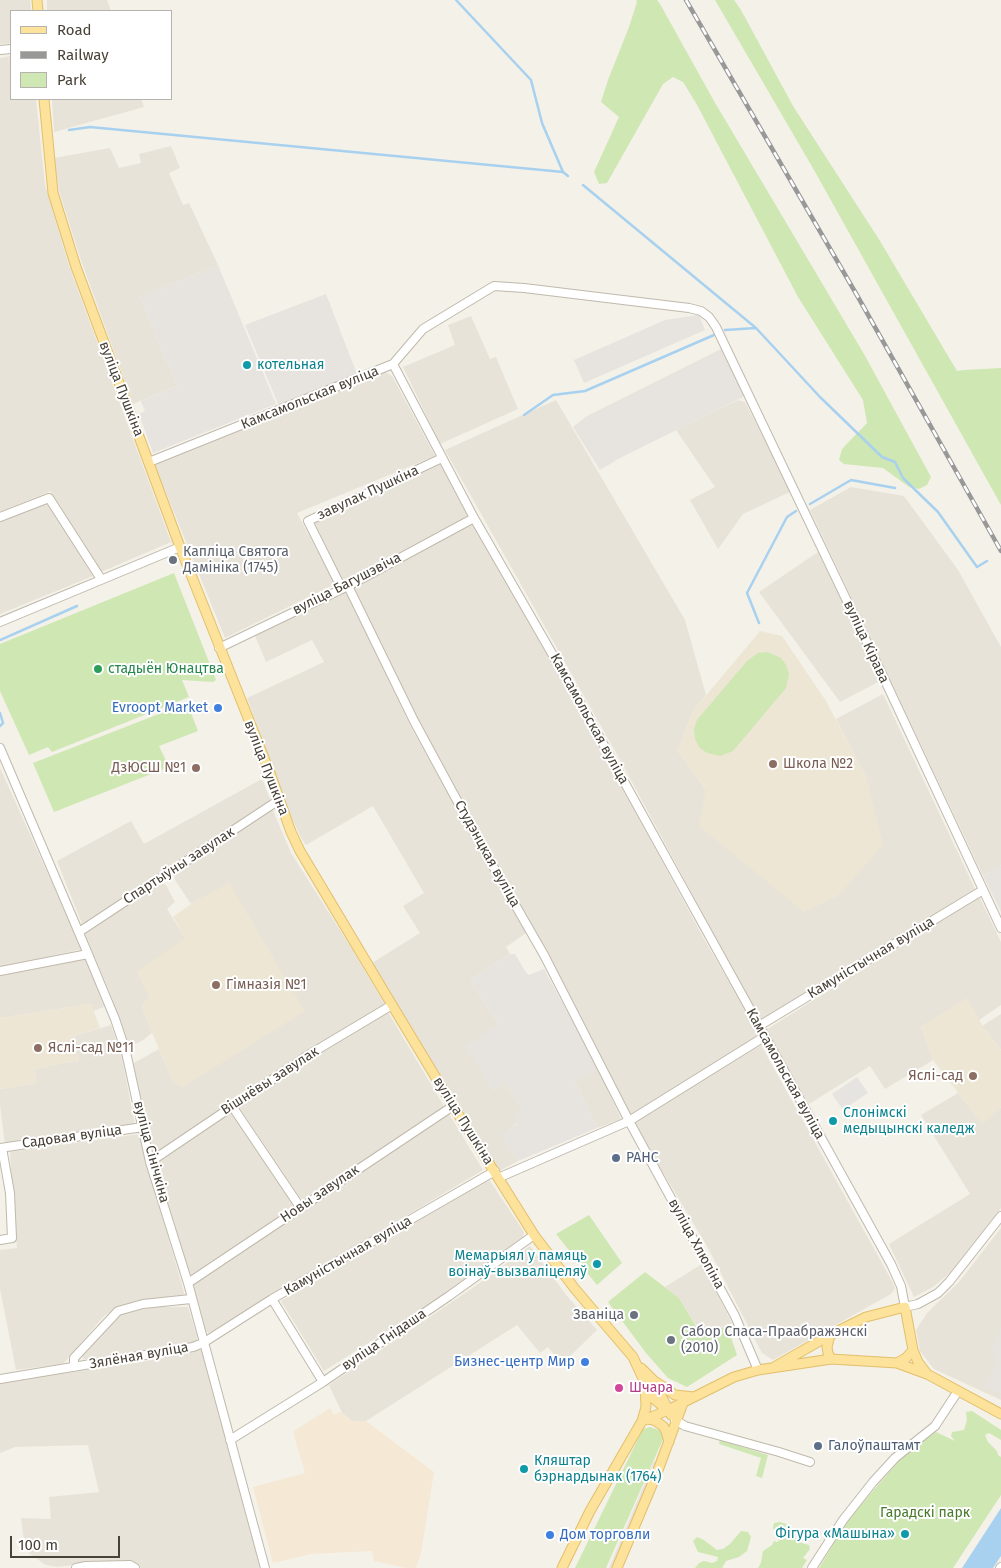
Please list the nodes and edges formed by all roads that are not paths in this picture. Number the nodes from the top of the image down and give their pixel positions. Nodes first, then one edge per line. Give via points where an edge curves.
1 (44, 100) edge
2 (394, 364) junction
3 (442, 458) junction
4 (149, 462) junction
5 (0, 516) edge
6 (474, 518) junction
7 (180, 547) junction
8 (101, 579) junction
9 (345, 587) junction
10 (0, 622) edge
11 (219, 648) junction
12 (0, 748) edge
13 (279, 800) junction
14 (983, 890) junction
15 (1001, 928) edge
16 (79, 932) junction
17 (88, 954) junction
18 (0, 971) edge
19 (392, 1005) junction
20 (759, 1026) junction
21 (764, 1037) junction
22 (232, 1106) junction
23 (453, 1106) junction
24 (629, 1121) junction
25 (143, 1127) junction
26 (1, 1148) edge
27 (150, 1162) junction
28 (497, 1175) junction
29 (300, 1207) junction
30 (1001, 1216) edge
31 (534, 1235) junction
32 (0, 1240) edge
33 (188, 1283) junction
34 (191, 1299) junction
35 (272, 1299) junction
36 (905, 1307) junction
37 (830, 1335) junction
38 (203, 1343) junction
39 (913, 1350) junction
40 (831, 1359) junction
41 (897, 1363) junction
42 (776, 1366) junction
43 (74, 1368) junction
44 (758, 1370) junction
45 (927, 1374) junction
46 (0, 1379) edge
47 (323, 1382) junction
48 (649, 1382) junction
49 (958, 1391) junction
50 (694, 1397) junction
51 (682, 1403) junction
52 (668, 1410) junction
53 (1001, 1414) edge
54 (645, 1420) junction
55 (675, 1420) junction
56 (230, 1440) junction
57 (669, 1442) junction
58 (810, 1462) dead end
59 (76, 1568) edge
60 (135, 1568) edge
61 (265, 1568) edge
62 (562, 1568) edge
63 (617, 1568) edge
64 (812, 1568) edge

1 - 4 main road, вуліца Пушкіна via 53,192 76,267
2 - 3 street, Камсамольская вуліца
2 - 4 street, Камсамольская вуліца
2 - 14 street, вуліца Кірава via 423,329 494,286 701,310 709,317
3 - 6 street, Камсамольская вуліца
3 - 9 street, завулак Пушкіна via 308,521
4 - 7 main road, вуліца Пушкіна
5 - 8 street via 49,498
6 - 9 street, вуліца Багушэвіча
6 - 20 street, Камсамольская вуліца
7 - 8 street
7 - 11 main road, вуліца Пушкіна
8 - 10 street
9 - 11 street, вуліца Багушэвіча
9 - 24 street, Студэнцкая вуліца via 414,721 544,955
11 - 13 main road, вуліца Пушкіна
12 - 16 street, вуліца Сінічкіна
13 - 16 street, Спартыўны завулак
13 - 19 main road, вуліца Пушкіна via 300,851
14 - 15 street, вуліца Кірава
14 - 20 street, Камуністычная вуліца
16 - 17 street, вуліца Сінічкіна
17 - 18 street
17 - 25 street, вуліца Сінічкіна via 126,1052
19 - 22 street, Вішнёвы завулак
19 - 23 main road, вуліца Пушкіна
20 - 21 street, Камсамольская вуліца
21 - 24 street, Камуністычная вуліца
21 - 36 street, Камсамольская вуліца via 891,1264 901,1286
22 - 27 street, Вішнёвы завулак
22 - 29 street
23 - 28 main road, вуліца Пушкіна
23 - 29 street, Новы завулак
24 - 28 street, Камуністычная вуліца
24 - 44 street, вуліца Хлюпіна via 735,1316
25 - 26 street, Садовая вуліца
25 - 27 street, вуліца Сінічкіна
26 - 32 street, Садовая вуліца via 10,1193 12,1238
27 - 33 street, вуліца Сінічкіна
28 - 31 main road, вуліца Пушкіна
28 - 35 street, Камуністычная вуліца
29 - 33 street, Новы завулак
30 - 36 street via 938,1293
31 - 47 street, вуліца Гнідаша
31 - 48 main road, вуліца Пушкіна via 624,1345
33 - 34 street, вуліца Сінічкіна
34 - 38 street, вуліца Сінічкіна
34 - 43 street, Зялёная вуліца via 142,1304 118,1311 74,1358
35 - 38 street, Камуністычная вуліца
35 - 47 street
36 - 37 main road via 866,1318
36 - 39 main road
37 - 40 main road via 827,1347
37 - 42 main road
38 - 43 street, Зялёная вуліца
38 - 56 street, вуліца Сінічкіна
39 - 41 main road
39 - 45 main road
40 - 41 main road
40 - 42 main road
41 - 45 main road
42 - 44 main road
43 - 46 street, Зялёная вуліца
44 - 50 main road via 734,1377
45 - 49 main road
47 - 56 street, вуліца Гнідаша
48 - 50 main road via 675,1395
48 - 52 main road via 653,1398
48 - 54 main road, вуліца Пушкіна
49 - 53 main road
49 - 64 street via 935,1426 895,1458 873,1482
50 - 51 main road
51 - 52 main road
51 - 55 main road
52 - 54 main road
52 - 55 main road
54 - 57 main road via 654,1420 663,1426
54 - 62 main road via 590,1511
55 - 57 main road
55 - 58 street via 685,1426
56 - 61 street, вуліца Сінічкіна
57 - 63 main road
59 - 60 street via 130,1565

